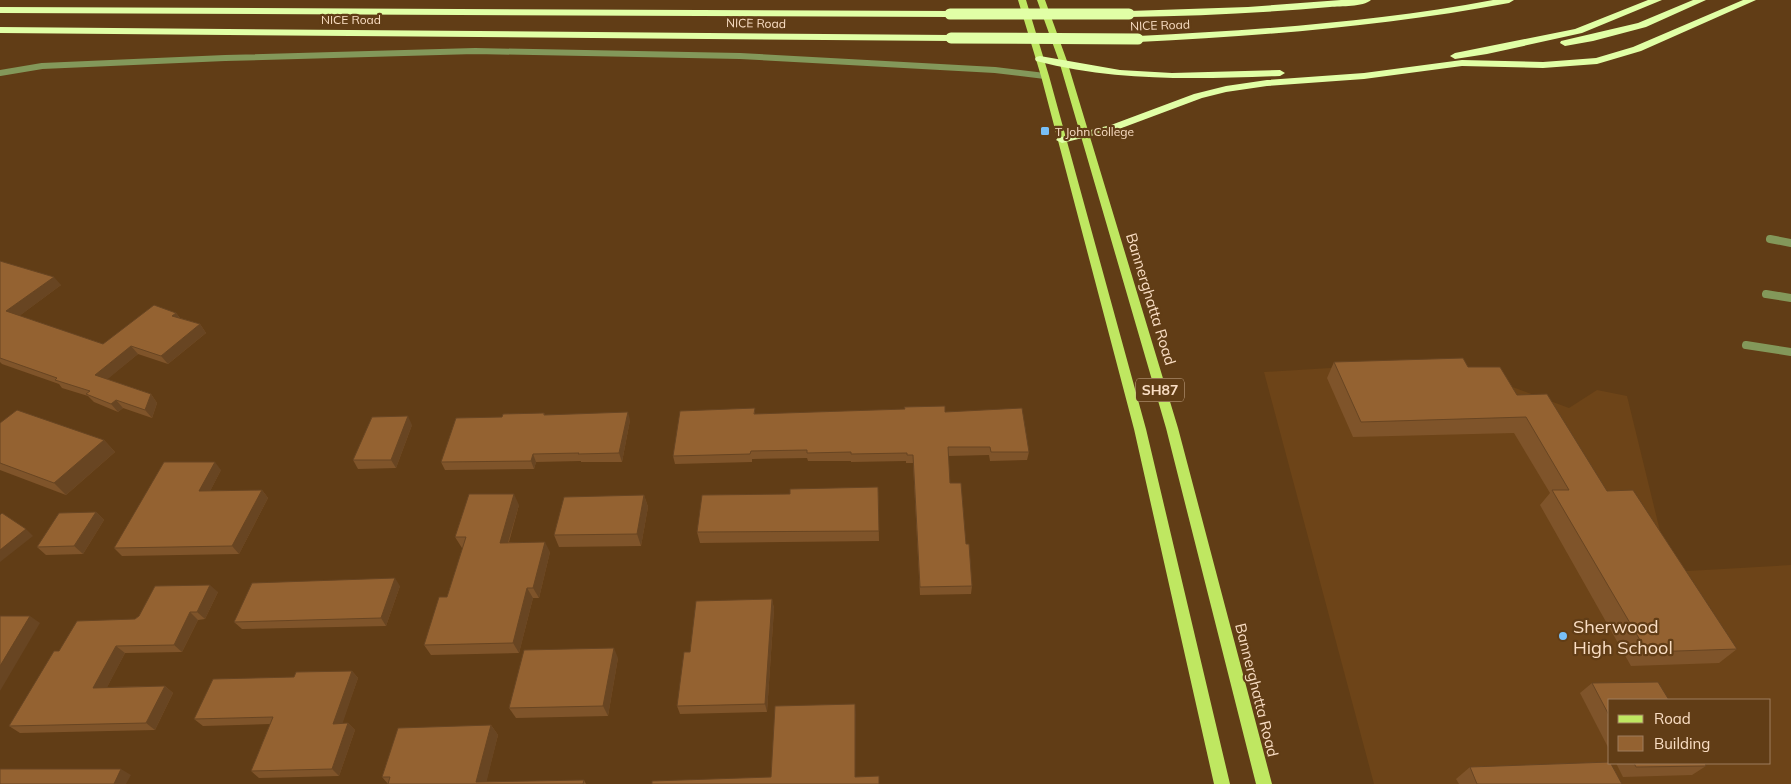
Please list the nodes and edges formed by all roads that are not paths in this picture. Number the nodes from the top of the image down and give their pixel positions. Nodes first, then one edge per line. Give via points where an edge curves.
1 (71, 0) edge
2 (1022, 0) edge
3 (1041, 0) edge
4 (1366, 0) edge
5 (1509, 0) edge
6 (1657, 0) edge
7 (1701, 0) edge
8 (1751, 0) edge
9 (0, 10) edge
10 (140, 10) junction
11 (0, 30) edge
12 (1487, 51) junction
13 (1453, 56) junction
14 (1040, 58) junction
15 (1062, 61) junction
16 (1462, 63) junction
17 (0, 73) edge
18 (1045, 76) junction
19 (1084, 136) junction
20 (1062, 140) junction
21 (1770, 239) dead end
22 (1791, 243) edge
23 (1766, 294) dead end
24 (1791, 298) edge
25 (1746, 345) dead end
26 (1791, 352) edge
27 (1222, 784) edge
28 (1264, 784) edge

1 - 10 highway
2 - 14 main road, SH87
3 - 15 main road, Bannerghatta Road / SH87
4 - 10 highway, NICE Road, bridge via 1287,9 1195,14
5 - 11 highway, NICE Road, bridge via 1400,19 1334,26 1138,39
6 - 12 highway via 1578,31
7 - 12 highway via 1642,25 1593,38 1526,50
8 - 16 highway via 1637,49 1597,62 1543,65
9 - 10 highway, NICE Road
12 - 13 highway
13 - 15 highway via 1304,72 1172,76 1120,73
13 - 16 highway
14 - 15 highway
14 - 18 main road, SH87
15 - 19 main road, Bannerghatta Road / SH87
16 - 19 highway via 1226,89
17 - 18 street via 52,66 475,50 740,56 995,70
18 - 20 main road, SH87
19 - 20 highway
19 - 28 main road, Bannerghatta Road / SH87 via 1172,428
20 - 27 main road, SH87 via 1140,429
21 - 22 street
23 - 24 street
25 - 26 street

